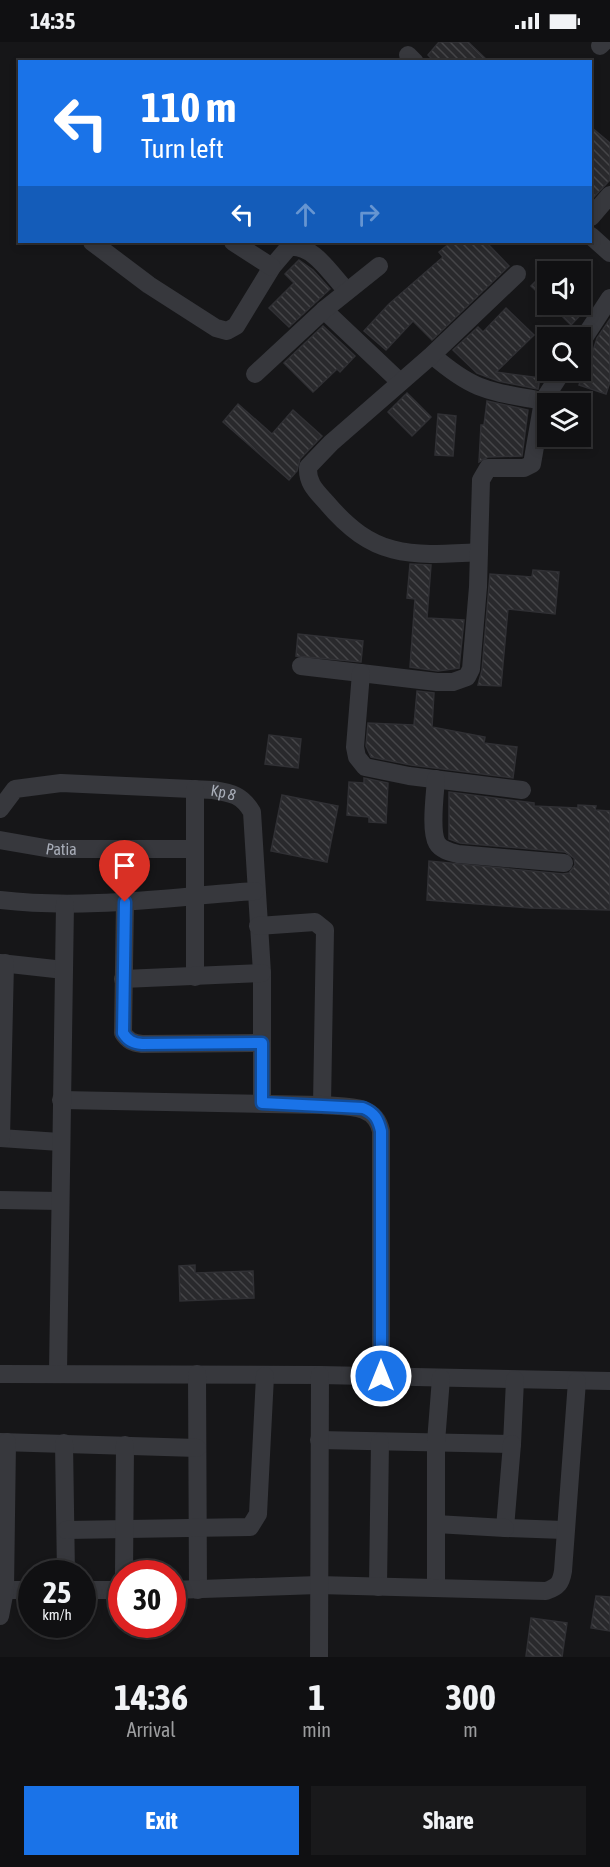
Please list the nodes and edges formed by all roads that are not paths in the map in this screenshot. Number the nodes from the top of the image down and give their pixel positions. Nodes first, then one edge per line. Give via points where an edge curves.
1 (610, 195) edge
2 (592, 216) edge
3 (592, 237) edge
4 (93, 243) edge
5 (235, 243) edge
6 (297, 244) edge
7 (610, 253) edge
8 (379, 266) dead end
9 (272, 267) junction
10 (517, 274) dead end
11 (347, 291) junction
12 (610, 298) edge
13 (324, 310) junction
14 (591, 327) edge
15 (432, 355) junction
16 (255, 374) dead end
17 (399, 381) junction
18 (537, 400) edge
19 (537, 435) edge
20 (479, 552) junction
21 (302, 666) dead end
22 (361, 673) junction
23 (436, 779) junction
24 (195, 789) junction
25 (522, 790) dead end
26 (0, 809) edge
27 (0, 840) edge
28 (195, 849) junction
29 (564, 862) dead end
30 (255, 891) junction
31 (195, 895) junction
32 (0, 900) edge
33 (125, 902) junction
34 (65, 904) junction
35 (258, 926) junction
36 (2, 963) edge
37 (64, 970) junction
38 (262, 973) junction
39 (195, 976) junction
40 (123, 979) junction
41 (262, 1043) junction
42 (1, 1083) edge
43 (61, 1100) junction
44 (262, 1103) junction
45 (322, 1105) junction
46 (0, 1138) edge
47 (60, 1142) junction
48 (0, 1200) edge
49 (60, 1201) junction
50 (58, 1373) junction
51 (0, 1374) edge
52 (197, 1374) junction
53 (320, 1375) junction
54 (265, 1376) junction
55 (381, 1376) junction
56 (441, 1378) junction
57 (515, 1380) junction
58 (577, 1381) junction
59 (610, 1382) edge
60 (320, 1440) junction
61 (3, 1442) edge
62 (380, 1442) junction
63 (436, 1442) junction
64 (64, 1443) junction
65 (512, 1444) junction
66 (125, 1445) junction
67 (197, 1448) junction
68 (436, 1524) junction
69 (506, 1528) junction
70 (198, 1529) junction
71 (66, 1530) junction
72 (124, 1530) junction
73 (564, 1530) junction
74 (66, 1560) edge
75 (124, 1560) edge
76 (318, 1585) junction
77 (378, 1587) junction
78 (436, 1588) junction
79 (5, 1590) junction
80 (18, 1590) edge
81 (186, 1590) edge
82 (198, 1590) junction
83 (0, 1616) edge
84 (319, 1657) edge

1 - 2 street
3 - 7 street
4 - 9 street via 149,285 216,328 227,331 236,326
5 - 9 street
6 - 9 street via 289,247
6 - 11 street via 308,249
8 - 11 street
10 - 15 street
11 - 13 street
12 - 14 street
13 - 16 street
13 - 17 street
15 - 17 street
15 - 18 street via 480,390
17 - 20 street via 308,467 311,484 341,520 370,542 391,551 438,555
19 - 20 street via 532,464 524,468 488,468 483,472
20 - 22 street via 471,669 467,677 437,682
21 - 22 street
22 - 23 street via 357,757 365,767
23 - 25 street
23 - 29 street via 434,834 445,850
24 - 26 street, Kp 8 via 34,784 15,789
24 - 28 street
24 - 30 street, Kp 8 via 233,793 245,800 252,812
27 - 28 street, Patia via 51,849
28 - 31 street
30 - 31 street
30 - 35 street, Kp 8
31 - 33 street
31 - 39 street
32 - 34 street
33 - 34 street
33 - 40 street
34 - 37 street
35 - 38 street, Kp 8
35 - 45 street via 315,922 325,930
36 - 37 street
36 - 42 street
37 - 43 street
38 - 39 street
38 - 41 street, Kp 8
39 - 40 street
40 - 41 street via 123,1033 133,1043
41 - 44 street, Kp 8
42 - 46 street
43 - 44 street
43 - 47 street
44 - 45 street
45 - 55 street via 363,1108 372,1112 381,1131
46 - 47 street
47 - 49 street
48 - 49 street
49 - 50 street
50 - 51 street
50 - 52 street
52 - 54 street
52 - 67 street
53 - 54 street
53 - 55 street
53 - 60 street
54 - 70 street via 255,1523 242,1529
55 - 56 street
56 - 57 street
56 - 63 street
57 - 58 street
57 - 65 street
58 - 59 street
58 - 73 street
60 - 62 street
60 - 76 street
61 - 64 street
61 - 79 street
62 - 63 street
62 - 77 street
63 - 65 street
63 - 68 street
64 - 66 street
64 - 71 street
65 - 69 street
66 - 67 street
66 - 72 street
67 - 70 street
68 - 69 street
68 - 78 street
69 - 73 street
70 - 72 street
70 - 82 street
71 - 72 street
71 - 74 street
72 - 75 street
73 - 78 street via 561,1583 555,1588
76 - 77 street
76 - 82 street
76 - 84 street
77 - 78 street
79 - 80 street
79 - 83 street
81 - 82 street

